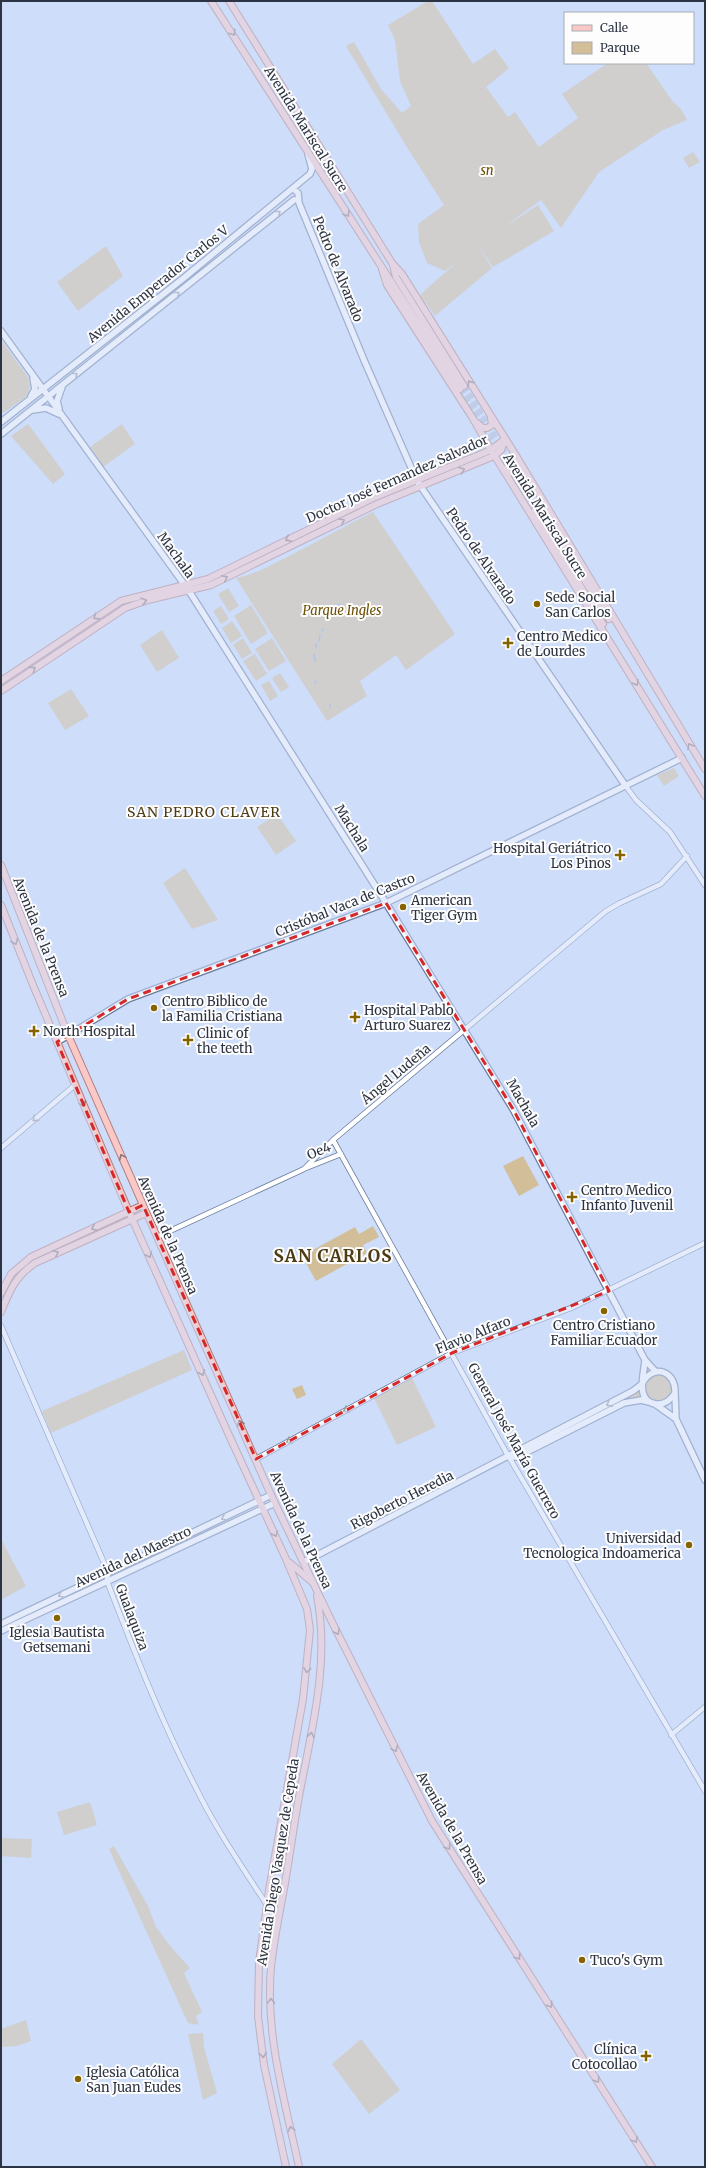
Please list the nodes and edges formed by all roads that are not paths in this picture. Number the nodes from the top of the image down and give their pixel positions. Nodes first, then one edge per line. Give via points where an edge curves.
1 (211, 1) edge
2 (229, 1) edge
3 (308, 154) junction
4 (291, 190) junction
5 (296, 202) junction
6 (392, 263) junction
7 (382, 269) junction
8 (1, 331) edge
9 (33, 376) junction
10 (63, 385) junction
11 (42, 389) junction
12 (48, 397) junction
13 (28, 400) junction
14 (30, 411) junction
15 (62, 416) junction
16 (491, 416) junction
17 (472, 417) junction
18 (1, 422) edge
19 (1, 434) edge
20 (505, 439) junction
21 (490, 450) junction
22 (494, 456) junction
23 (526, 472) junction
24 (508, 476) junction
25 (418, 484) junction
26 (184, 584) junction
27 (189, 591) junction
28 (627, 641) junction
29 (616, 650) junction
30 (1, 680) edge
31 (1, 691) edge
32 (682, 758) junction
33 (705, 769) edge
34 (625, 785) junction
35 (705, 796) edge
36 (687, 856) junction
37 (1, 865) edge
38 (705, 885) edge
39 (386, 903) junction
40 (1, 905) edge
41 (464, 1031) junction
42 (68, 1035) junction
43 (57, 1042) junction
44 (75, 1085) junction
45 (333, 1140) junction
46 (1, 1148) edge
47 (341, 1154) junction
48 (304, 1169) junction
49 (143, 1205) junction
50 (129, 1212) junction
51 (146, 1213) junction
52 (133, 1219) junction
53 (157, 1237) junction
54 (705, 1243) edge
55 (608, 1291) junction
56 (1, 1293) edge
57 (1, 1312) edge
58 (1, 1326) edge
59 (452, 1353) junction
60 (645, 1360) junction
61 (656, 1372) junction
62 (643, 1383) junction
63 (674, 1393) junction
64 (649, 1402) junction
65 (655, 1404) junction
66 (676, 1419) junction
67 (509, 1457) junction
68 (256, 1459) junction
69 (705, 1480) edge
70 (271, 1495) junction
71 (259, 1501) junction
72 (275, 1503) junction
73 (263, 1509) junction
74 (286, 1559) junction
75 (304, 1562) junction
76 (108, 1572) junction
77 (308, 1575) junction
78 (107, 1581) junction
79 (314, 1584) junction
80 (300, 1591) joint
81 (331, 1620) junction
82 (1, 1624) edge
83 (321, 1625) junction
84 (1, 1631) edge
85 (705, 1706) edge
86 (671, 1735) junction
87 (705, 1791) edge
88 (267, 1905) junction
89 (286, 2167) edge
90 (299, 2167) edge
91 (652, 2167) edge

1 -> 3 main road, Avenida Mariscal Sucre
2 - 6 main road, Avenida Mariscal Sucre
3 - 4 main road, Avenida Emperador Carlos V via 311,172
3 -> 7 main road, Avenida Mariscal Sucre
4 - 5 main road, Pedro de Alvarado via 298,193
4 - 11 main road, Avenida Emperador Carlos V
10 -> 5 main road, Avenida Emperador Carlos V
5 - 25 main road, Pedro de Alvarado
6 - 7 main road, Avenida Mariscal Sucre via 396,277 462,387 392,280
16 -> 6 main road, Avenida Mariscal Sucre via 402,274
7 - 17 main road, Avenida Mariscal Sucre via 387,285
8 - 9 main road, Machala
9 - 11 main road, Machala
9 - 13 main road via 35,389
10 - 12 main road, Avenida Emperador Carlos V
10 - 15 main road via 57,401
11 - 12 main road, Machala
11 - 13 main road, Avenida Emperador Carlos V
12 - 14 main road, Avenida Emperador Carlos V
12 - 15 main road, Machala
13 - 18 main road, Avenida Emperador Carlos V
14 - 15 main road via 46,408
14 - 19 main road, Avenida Emperador Carlos V
15 - 26 main road, Machala
16 - 17 main road via 492,425 485,429
16 - 20 main road, Avenida Mariscal Sucre
17 - 21 main road, Avenida Mariscal Sucre
20 - 21 main road, Doctor José Fernandez Salvador
20 - 22 main road, Doctor José Fernandez Salvador via 501,450
20 - 23 main road, Avenida Mariscal Sucre
21 - 22 main road, Avenida Mariscal Sucre
21 - 25 main road, Doctor José Fernandez Salvador
22 - 24 main road, Avenida Mariscal Sucre
25 -> 22 main road, Doctor José Fernandez Salvador
23 - 24 main road via 514,463 507,468
23 - 28 main road, Avenida Mariscal Sucre
24 - 29 main road, Avenida Mariscal Sucre
25 -> 26 main road, Doctor José Fernandez Salvador via 373,498 208,579
27 -> 25 main road, Doctor José Fernandez Salvador via 211,585
25 - 34 main road, Pedro de Alvarado
26 - 27 main road, Machala
26 -> 30 main road, Doctor José Fernandez Salvador via 121,601
31 -> 27 main road, Doctor José Fernandez Salvador via 125,608
27 - 39 main road, Machala
28 - 29 main road, Avenida Mariscal Sucre via 616,631 537,509 598,611
33 -> 28 main road, Avenida Mariscal Sucre
29 -> 32 main road, Avenida Mariscal Sucre
32 - 34 main road, Cristóbal Vaca de Castro
32 - 35 main road, Avenida Mariscal Sucre
34 - 36 street, Pedro de Alvarado via 636,800 670,832
34 - 39 main road, Cristóbal Vaca de Castro
36 - 38 street, Pedro de Alvarado
36 - 41 street, Ángel Ludeña via 661,884 606,911
37 - 42 main road, Avenida de la Prensa
39 - 41 main road, Machala
39 - 42 main road, Cristóbal Vaca de Castro via 128,999
40 -> 43 main road, Avenida de la Prensa
41 - 45 street, Ángel Ludeña
41 - 55 main road, Machala via 514,1109
42 - 43 main road, Cristóbal Vaca de Castro
49 -> 42 main road, Avenida de la Prensa
43 - 44 main road, Avenida de la Prensa
44 -> 46 street
44 -> 50 main road, Avenida de la Prensa
45 - 47 street, General José María Guerrero
45 - 48 street, Ángel Ludeña
47 - 48 street, Oe4
47 - 59 street, General José María Guerrero
48 - 53 street, Ángel Ludeña
49 - 50 main road
49 - 51 main road, Avenida de la Prensa
50 - 52 main road, Avenida de la Prensa
50 -> 56 main road via 31,1257 11,1274
51 - 52 main road
51 - 53 main road, Avenida de la Prensa
57 -> 52 main road via 14,1282 22,1272 40,1260
52 -> 71 main road, Avenida de la Prensa
68 -> 53 main road, Avenida de la Prensa
54 - 55 street, Flavio Alfaro
55 - 59 street, Flavio Alfaro via 571,1308
55 - 60 main road, Machala
58 - 76 street, Gualaquiza
59 - 67 street, General José María Guerrero
59 -> 68 street, Flavio Alfaro
60 - 61 main road, Machala
60 - 62 main road
61 - 62 main road, Rigoberto Heredia via 650,1374
61 - 63 main road via 670,1376 675,1385
62 - 64 main road via 643,1395
62 -> 67 main road, Rigoberto Heredia via 634,1391
63 - 65 main road via 666,1403
63 - 66 main road
64 - 65 main road, Rigoberto Heredia
64 - 67 main road, Rigoberto Heredia via 640,1400 624,1403 517,1457
65 - 66 main road
66 - 69 main road
67 - 75 main road, Rigoberto Heredia
67 - 86 street, General José María Guerrero
68 - 70 main road, Avenida de la Prensa
70 - 71 main road, Avenida del Maestro
70 - 72 main road, Avenida de la Prensa
71 - 73 main road, Avenida de la Prensa
71 -> 76 main road, Avenida del Maestro
72 - 73 main road, Avenida del Maestro
72 - 75 main road, Avenida de la Prensa
73 -> 74 main road, Avenida de la Prensa
73 - 78 main road, Avenida del Maestro
74 - 77 main road
74 - 80 main road, Avenida de la Prensa
75 - 77 main road, Avenida de la Prensa
76 - 78 street, Gualaquiza
76 -> 82 main road, Avenida del Maestro
77 - 79 main road, Avenida de la Prensa
78 - 84 main road, Avenida del Maestro
78 - 88 street, Gualaquiza via 168,1732 218,1828
79 - 81 main road, Avenida de la Prensa
79 - 83 main road, Avenida Diego Vasquez de Cepeda
80 -> 88 main road, Avenida Diego Vasquez de Cepeda via 307,1609 310,1630 308,1667
81 - 83 main road via 326,1620
81 -> 91 main road, Avenida de la Prensa via 432,1821
90 -> 83 main road, Avenida Diego Vasquez de Cepeda via 276,2059 271,2017 271,1968 320,1686
85 - 86 street
86 - 87 street, General José María Guerrero
88 -> 89 main road, Avenida Diego Vasquez de Cepeda via 259,1962 258,2016 264,2065

